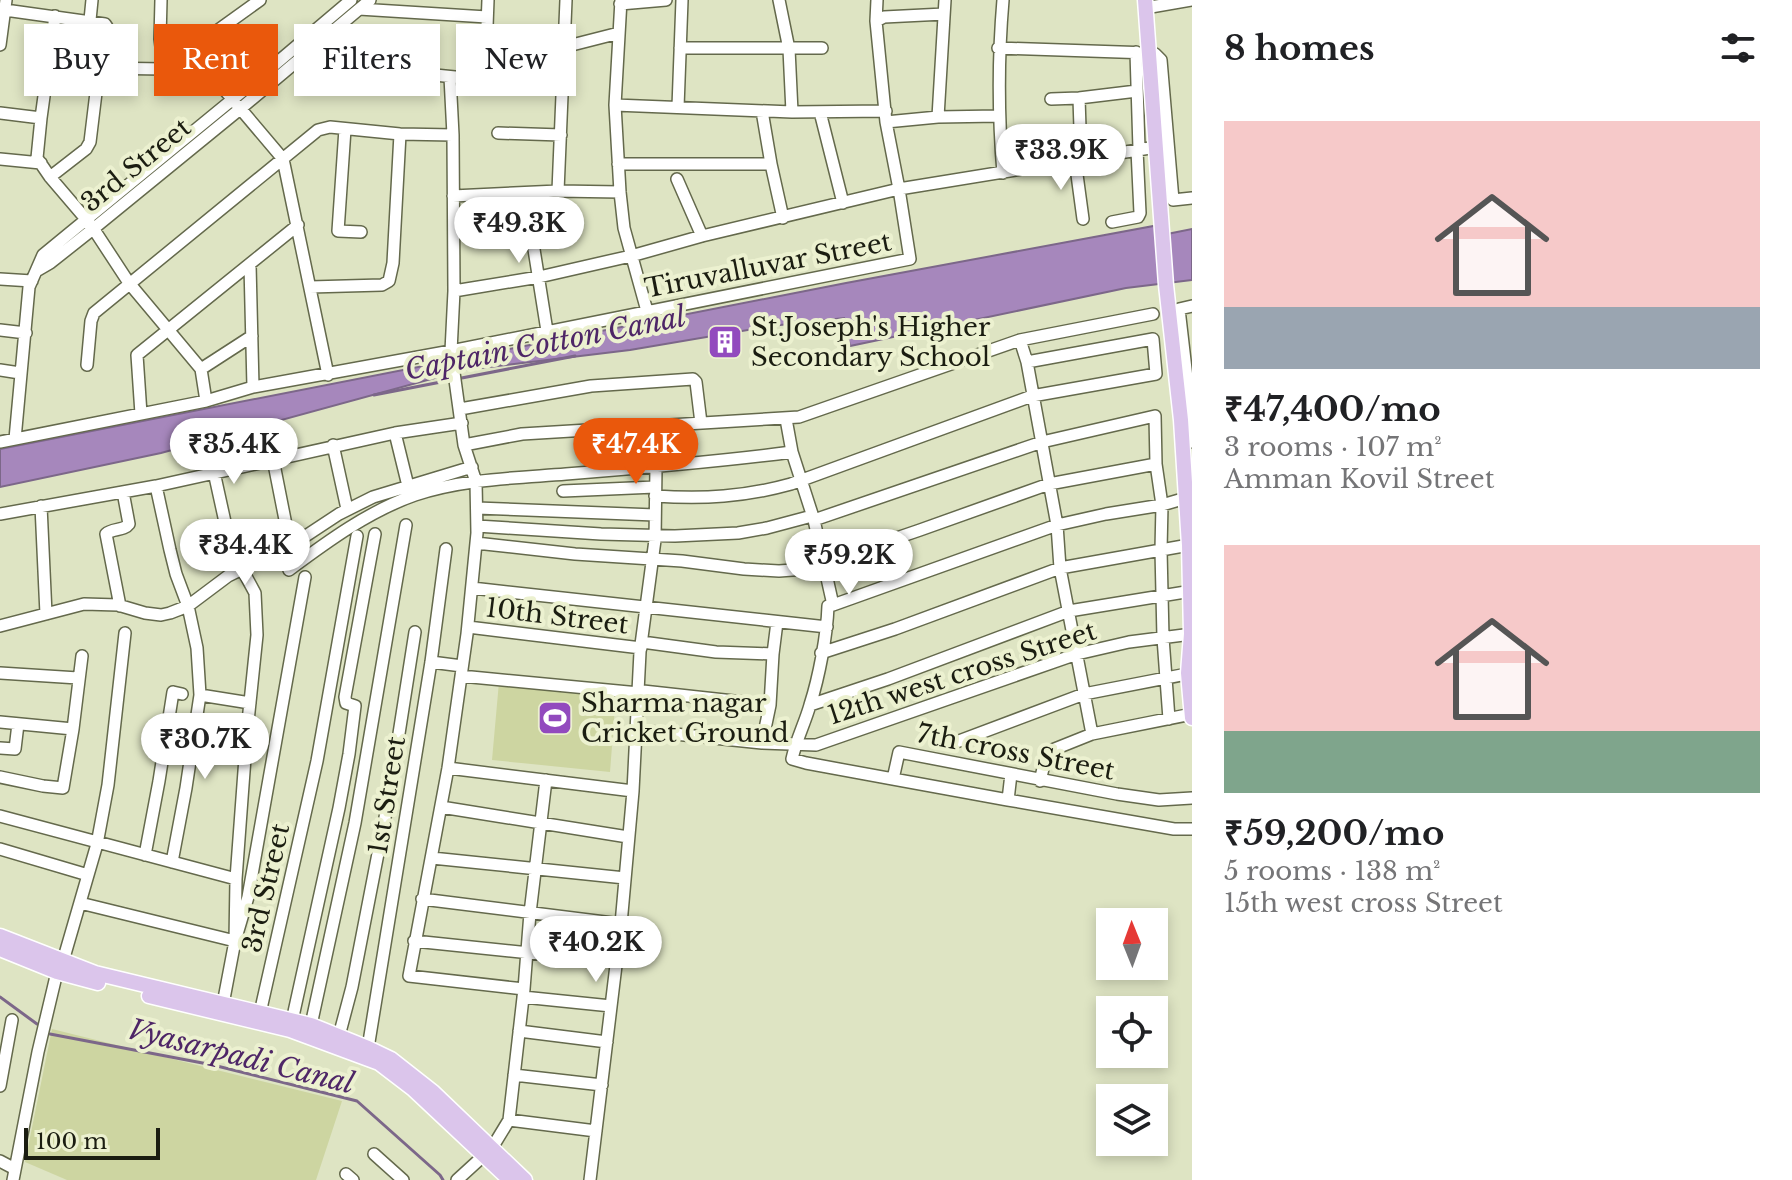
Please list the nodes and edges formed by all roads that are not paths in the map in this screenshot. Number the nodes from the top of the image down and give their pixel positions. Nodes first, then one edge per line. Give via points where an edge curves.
1 (92, 0) edge
2 (161, 0) edge
3 (260, 0) edge
4 (370, 0) edge
5 (488, 0) edge
6 (566, 0) edge
7 (666, 0) edge
8 (682, 0) edge
9 (779, 0) edge
10 (877, 0) edge
11 (945, 0) edge
12 (1003, 0) edge
13 (1191, 0) edge
14 (620, 2) edge
15 (1145, 4) edge
16 (6, 5) edge
17 (355, 5) edge
18 (944, 14) junction
19 (55, 16) junction
20 (487, 17) junction
21 (90, 20) junction
22 (876, 21) junction
23 (105, 24) edge
24 (160, 24) edge
25 (226, 24) edge
26 (335, 24) edge
27 (487, 24) edge
28 (565, 24) edge
29 (619, 33) junction
30 (576, 44) edge
31 (0, 45) edge
32 (680, 48) junction
33 (822, 48) dead end
34 (998, 48) junction
35 (789, 49) junction
36 (1143, 53) junction
37 (294, 63) edge
38 (440, 76) edge
39 (450, 77) junction
40 (456, 77) edge
41 (1137, 91) junction
42 (96, 96) edge
43 (229, 96) edge
44 (563, 96) edge
45 (1079, 98) junction
46 (1051, 99) dead end
47 (236, 104) junction
48 (615, 105) junction
49 (678, 107) junction
50 (762, 111) junction
51 (792, 112) junction
52 (820, 112) junction
53 (0, 113) edge
54 (998, 116) junction
55 (886, 117) junction
56 (938, 117) junction
57 (41, 118) junction
58 (345, 129) junction
59 (498, 133) dead end
60 (400, 134) junction
61 (453, 135) junction
62 (561, 135) junction
63 (1156, 147) junction
64 (1138, 150) junction
65 (0, 159) edge
66 (283, 159) junction
67 (1078, 160) junction
68 (41, 163) junction
69 (618, 164) junction
70 (771, 164) junction
71 (1003, 173) junction
72 (50, 177) junction
73 (677, 179) dead end
74 (899, 189) junction
75 (558, 191) junction
76 (620, 192) junction
77 (525, 193) junction
78 (453, 196) junction
79 (1192, 198) edge
80 (843, 203) junction
81 (783, 218) junction
82 (85, 219) junction
83 (1083, 219) dead end
84 (1112, 222) dead end
85 (298, 225) junction
86 (93, 229) junction
87 (361, 232) dead end
88 (702, 236) junction
89 (631, 256) junction
90 (250, 265) junction
91 (38, 270) junction
92 (539, 277) junction
93 (0, 279) edge
94 (32, 281) junction
95 (129, 283) junction
96 (310, 287) junction
97 (454, 291) junction
98 (1186, 308) edge
99 (647, 311) junction
100 (1153, 314) dead end
101 (0, 330) edge
102 (547, 331) junction
103 (168, 332) junction
104 (26, 333) junction
105 (252, 336) junction
106 (1188, 338) edge
107 (1020, 340) junction
108 (452, 355) junction
109 (1027, 362) junction
110 (87, 365) dead end
111 (201, 369) junction
112 (0, 370) edge
113 (20, 373) junction
114 (328, 375) junction
115 (1190, 378) edge
116 (253, 387) junction
117 (1032, 396) junction
118 (206, 401) junction
119 (460, 409) junction
120 (141, 414) junction
121 (1191, 415) edge
122 (786, 419) junction
123 (462, 423) junction
124 (701, 423) junction
125 (395, 433) junction
126 (15, 439) junction
127 (0, 442) edge
128 (1042, 442) junction
129 (1192, 442) edge
130 (333, 445) junction
131 (464, 445) junction
132 (790, 446) junction
133 (273, 459) junction
134 (1156, 464) junction
135 (472, 467) junction
136 (656, 467) junction
137 (214, 472) junction
138 (802, 479) junction
139 (476, 482) junction
140 (1049, 484) junction
141 (156, 486) junction
142 (408, 486) junction
143 (1188, 489) edge
144 (563, 491) dead end
145 (655, 491) junction
146 (123, 492) junction
147 (1162, 505) junction
148 (41, 506) junction
149 (477, 508) junction
150 (347, 509) junction
151 (0, 514) edge
152 (655, 515) junction
153 (813, 518) junction
154 (406, 525) dead end
155 (1057, 525) junction
156 (477, 526) junction
157 (375, 534) dead end
158 (655, 535) junction
159 (357, 536) dead end
160 (476, 543) junction
161 (290, 545) junction
162 (1189, 545) junction
163 (446, 549) dead end
164 (1161, 550) junction
165 (652, 558) junction
166 (825, 563) junction
167 (1060, 568) junction
168 (239, 570) junction
169 (289, 570) dead end
170 (305, 577) dead end
171 (472, 588) junction
172 (1191, 591) edge
173 (1162, 596) junction
174 (833, 605) junction
175 (120, 606) junction
176 (188, 606) junction
177 (646, 607) junction
178 (1069, 611) junction
179 (46, 614) junction
180 (777, 622) junction
181 (0, 626) edge
182 (468, 627) junction
183 (827, 627) junction
184 (415, 632) dead end
185 (125, 633) dead end
186 (1191, 634) edge
187 (1163, 638) junction
188 (641, 645) junction
189 (821, 653) junction
190 (773, 654) junction
191 (1077, 654) junction
192 (82, 656) dead end
193 (431, 662) junction
194 (462, 671) junction
195 (0, 673) edge
196 (1190, 673) edge
197 (1165, 677) junction
198 (78, 678) junction
199 (639, 693) junction
200 (182, 694) dead end
201 (1084, 694) junction
202 (200, 695) junction
203 (250, 703) junction
204 (770, 705) junction
205 (810, 705) junction
206 (1192, 716) edge
207 (1169, 719) junction
208 (0, 722) edge
209 (18, 724) junction
210 (73, 729) junction
211 (636, 730) junction
212 (1092, 734) junction
213 (762, 743) junction
214 (795, 744) junction
215 (951, 744) dead end
216 (0, 748) edge
217 (448, 768) junction
218 (1011, 774) junction
219 (0, 777) edge
220 (893, 779) junction
221 (546, 780) junction
222 (1040, 781) junction
223 (633, 791) junction
224 (1192, 798) edge
225 (1008, 800) junction
226 (441, 807) junction
227 (0, 816) edge
228 (541, 823) junction
229 (1192, 829) edge
230 (628, 837) junction
231 (97, 842) junction
232 (0, 849) edge
233 (145, 855) junction
234 (432, 858) junction
235 (172, 862) junction
236 (535, 869) junction
237 (88, 875) junction
238 (625, 878) junction
239 (236, 879) junction
240 (422, 899) junction
241 (80, 903) junction
242 (530, 913) junction
243 (621, 924) junction
244 (0, 936) edge
245 (235, 941) junction
246 (414, 941) junction
247 (0, 949) edge
248 (527, 953) junction
249 (617, 962) junction
250 (60, 966) junction
251 (524, 993) junction
252 (223, 1004) junction
253 (611, 1006) junction
254 (260, 1013) junction
255 (12, 1020) dead end
256 (292, 1021) junction
257 (311, 1025) junction
258 (519, 1031) junction
259 (339, 1036) junction
260 (607, 1042) junction
261 (368, 1048) junction
262 (514, 1075) junction
263 (602, 1085) junction
264 (0, 1086) edge
265 (509, 1120) junction
266 (596, 1131) junction
267 (489, 1151) junction
268 (374, 1154) dead end
269 (0, 1161) edge
270 (14, 1174) edge
271 (403, 1180) edge
272 (457, 1180) edge
273 (510, 1180) edge
274 (525, 1180) edge
275 (590, 1180) edge

1 - 21 street
2 - 24 street
3 - 25 street
4 - 17 street, 3rd Street
5 - 20 street
6 - 28 street
7 - 14 street
8 - 32 street
9 - 35 street
10 - 22 street
11 - 18 street
12 - 34 street
13 - 15 street
14 - 29 street
15 - 36 main road
16 - 19 street
16 - 31 street
17 - 20 street
17 - 26 street, 3rd Street
17 - 47 street, 3rd Street
18 - 22 street
18 - 56 street
19 - 21 street
19 - 57 street
20 - 27 street
21 - 23 street
22 - 55 street
29 - 30 street
29 - 48 street
32 - 35 street
32 - 49 street
33 - 35 street
34 - 36 street
34 - 54 street
35 - 51 street
36 - 41 street
36 - 63 main road
36 - 79 street via 1161,60 1173,200
37 - 47 street, 3rd Street
38 - 39 street
39 - 40 street
39 - 61 street
41 - 45 street
41 - 64 street
42 - 72 street via 90,142
43 - 47 street
44 - 62 street
45 - 46 street
45 - 67 street
47 - 66 street
47 - 82 street, 3rd Street
47 - 86 street, 3rd Street
48 - 49 street
48 - 69 street
49 - 50 street
50 - 51 street
50 - 70 street
51 - 52 street
52 - 55 street
52 - 80 street
53 - 57 street
54 - 56 street
54 - 71 street
55 - 56 street
55 - 74 street
57 - 68 street
58 - 60 street
58 - 66 street via 318,130
58 - 87 street via 338,231
59 - 62 street
60 - 61 street
60 - 96 street via 389,281
61 - 78 street
62 - 75 street
63 - 64 street, Tiruvalluvar Street
63 - 143 main road
64 - 67 street, Tiruvalluvar Street
64 - 84 street via 1140,213
65 - 68 street
66 - 85 street
66 - 95 street
67 - 71 street, Tiruvalluvar Street
67 - 83 street
68 - 72 street
69 - 70 street
69 - 76 street
70 - 81 street
71 - 74 street, Tiruvalluvar Street
72 - 82 street
73 - 88 street
74 - 80 street
74 - 99 street, Tiruvalluvar Street via 910,259
75 - 76 street
75 - 77 street
76 - 89 street
77 - 78 street
77 - 92 street
78 - 97 street
80 - 81 street
81 - 88 street
82 - 86 street
82 - 91 street, 3rd Street via 43,255
85 - 90 street
85 - 96 street
86 - 91 street, 3rd Street
86 - 95 street
88 - 89 street
89 - 92 street
89 - 99 street
90 - 103 street
90 - 105 street
91 - 94 street, 3rd Street
92 - 97 street
92 - 102 street
93 - 94 street
94 - 104 street, 3rd Street
95 - 103 street
95 - 110 street via 92,316
96 - 114 street
97 - 108 street
98 - 106 street
99 - 102 street, Tiruvalluvar Street
100 - 107 street
101 - 104 street
102 - 108 street, Tiruvalluvar Street
103 - 111 street
103 - 120 street via 137,355
104 - 113 street, 3rd Street
105 - 111 street
105 - 116 street
106 - 115 street
107 - 109 street
107 - 122 street
108 - 114 street, Tiruvalluvar Street
108 - 119 street
109 - 117 street
109 - 117 street via 1153,339 1156,374
111 - 118 street
112 - 113 street
113 - 126 street, 3rd Street
114 - 116 street, Tiruvalluvar Street
115 - 121 street
116 - 118 street, Tiruvalluvar Street
117 - 128 street
117 - 138 street
118 - 120 street, Tiruvalluvar Street
119 - 123 street
119 - 124 street via 591,386 693,379
120 - 126 street, Tiruvalluvar Street
121 - 129 street
122 - 124 street
122 - 132 street
123 - 125 street
123 - 131 street
124 - 131 street via 522,434
125 - 130 street
125 - 142 street
126 - 127 street, Tiruvalluvar Street
128 - 134 street via 1155,416
128 - 140 street
128 - 153 street
130 - 133 street
130 - 150 street
131 - 135 street
132 - 136 street
132 - 138 street
133 - 137 street
133 - 161 street
134 - 140 street
134 - 147 street
135 - 139 street
135 - 142 street
136 - 139 street
136 - 145 street
137 - 141 street
137 - 168 street
138 - 145 street via 729,497 686,498
138 - 153 street
139 - 149 street
139 - 169 street via 415,495 384,509
140 - 155 street
140 - 166 street
141 - 146 street
141 - 176 street
142 - 150 street
143 - 147 street
143 - 162 main road
144 - 145 street
145 - 152 street
146 - 148 street
146 - 175 street via 129,524 106,534
147 - 155 street
147 - 164 street
148 - 151 street
148 - 179 street
149 - 152 street
149 - 156 street
150 - 161 street
152 - 158 street
153 - 158 street via 738,533
153 - 166 street
154 - 257 street via 355,823
155 - 167 street
155 - 174 street
156 - 158 street
156 - 160 street
157 - 256 street via 345,697 355,706 349,754
158 - 165 street
159 - 254 street, 3rd Street via 317,761
160 - 165 street
160 - 171 street
161 - 168 street
162 - 164 street
162 - 172 main road
163 - 193 street, 1st Street
164 - 167 street
164 - 173 street
165 - 166 street via 779,571
165 - 177 street
166 - 174 street
167 - 178 street
167 - 189 street
168 - 176 street
168 - 203 street via 255,593
170 - 245 street via 248,897
171 - 177 street
171 - 182 street
172 - 173 street
172 - 186 main road
173 - 178 street
173 - 187 street
174 - 183 street via 828,606
175 - 176 street via 161,615
175 - 179 street via 84,604
176 - 202 street
177 - 180 street
177 - 188 street
178 - 191 street
178 - 205 street
179 - 181 street
180 - 183 street
180 - 190 street
182 - 188 street, 10th Street
182 - 194 street
183 - 189 street
184 - 259 street via 389,797
185 - 231 street
186 - 187 street, 12th west cross Street
186 - 196 main road
187 - 191 street, 12th west cross Street
187 - 197 street
188 - 190 street, 10th Street
188 - 199 street
189 - 205 street
190 - 204 street
191 - 201 street
191 - 214 street, 12th west cross Street via 816,745
192 - 198 street
193 - 194 street
193 - 261 street, 1st Street
194 - 199 street
194 - 217 street
195 - 198 street
196 - 197 street
196 - 206 main road
197 - 201 street
197 - 207 street
198 - 210 street
199 - 204 street
199 - 211 street
200 - 233 street via 173,692
201 - 212 street
201 - 215 street
202 - 203 street
202 - 235 street
203 - 239 street
204 - 213 street
205 - 214 street
206 - 207 street
207 - 212 street
208 - 209 street
209 - 210 street
209 - 216 street via 15,749
210 - 219 street via 63,788
211 - 213 street, 12th west cross Street
211 - 223 street
212 - 222 street via 1047,752
213 - 214 street, 12th west cross Street
214 - 220 street, 7th cross Street via 792,759
217 - 221 street
217 - 226 street
218 - 220 street, 7th cross Street via 899,752
218 - 222 street, 7th cross Street
218 - 225 street
220 - 225 street
221 - 223 street
221 - 228 street
222 - 224 street, 7th cross Street via 1159,800
223 - 230 street
225 - 229 street
226 - 228 street
226 - 234 street
227 - 231 street
228 - 230 street
228 - 236 street
230 - 238 street
231 - 233 street
231 - 237 street
232 - 237 street
233 - 235 street
234 - 236 street
234 - 240 street
235 - 239 street
236 - 238 street
236 - 242 street
237 - 241 street
238 - 243 street
239 - 245 street
240 - 242 street
240 - 246 street
241 - 245 street
241 - 250 street
242 - 243 street
242 - 248 street
243 - 249 street
244 - 250 main road
245 - 252 street
246 - 248 street
246 - 251 street via 409,976
247 - 250 main road
248 - 249 street
248 - 251 street
249 - 253 street
250 - 252 main road
250 - 267 main road via 290,1030 379,1063
250 - 270 street
251 - 253 street
251 - 258 street
252 - 254 main road
253 - 260 street
254 - 256 main road
255 - 264 street
256 - 257 main road
257 - 259 main road
258 - 260 street
258 - 262 street
259 - 261 main road
260 - 263 street
261 - 267 main road via 407,1070
262 - 263 street
262 - 265 street
263 - 266 street
265 - 266 street
265 - 267 street
266 - 275 street
267 - 272 street
267 - 273 main road
267 - 274 main road
268 - 271 street
269 - 270 street

